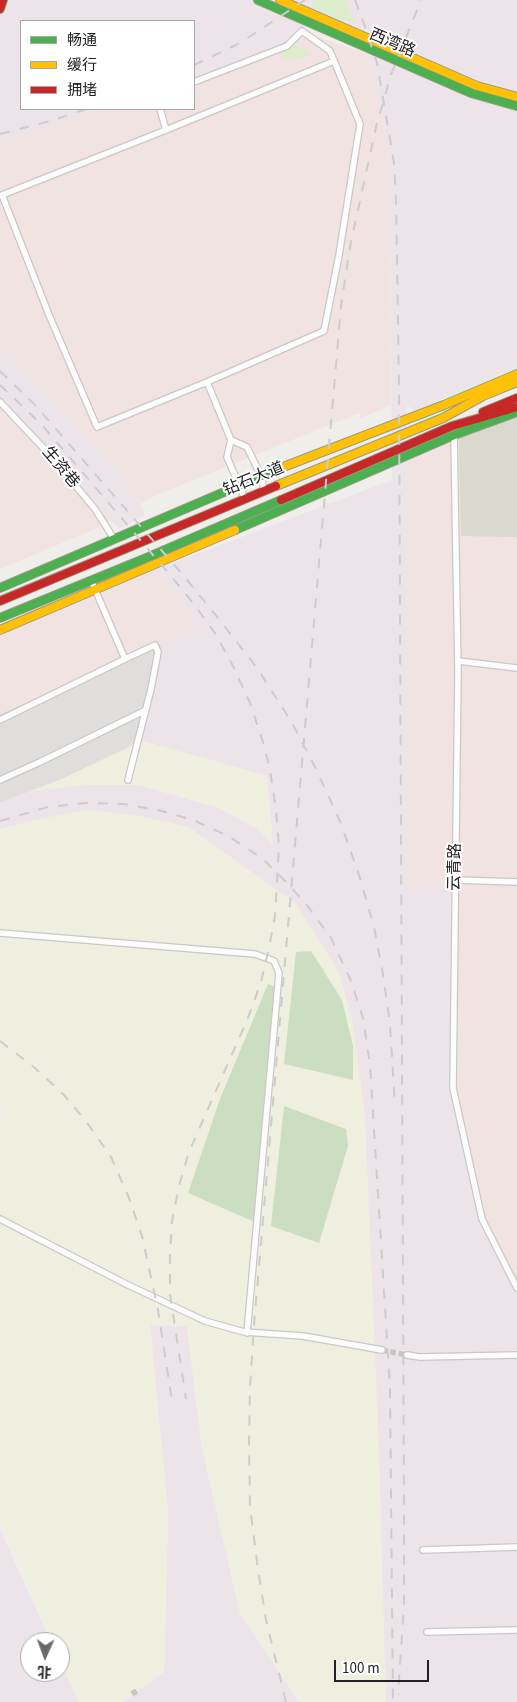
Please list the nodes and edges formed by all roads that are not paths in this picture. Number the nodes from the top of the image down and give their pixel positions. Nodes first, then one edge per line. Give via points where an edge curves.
1 (3, 0) edge
2 (258, 0) edge
3 (280, 0) edge
4 (0, 9) edge
5 (309, 13) junction
6 (306, 22) junction
7 (302, 31) junction
8 (334, 61) junction
9 (195, 82) edge
10 (517, 97) edge
11 (517, 106) edge
12 (160, 110) edge
13 (166, 130) junction
14 (517, 374) edge
15 (207, 382) junction
16 (517, 382) edge
17 (517, 388) edge
18 (517, 398) edge
19 (0, 402) edge
20 (517, 402) edge
21 (517, 407) edge
22 (485, 411) junction
23 (517, 412) edge
24 (443, 418) junction
25 (395, 424) junction
26 (452, 426) junction
27 (454, 434) junction
28 (231, 440) junction
29 (417, 451) junction
30 (261, 476) junction
31 (239, 485) junction
32 (264, 490) junction
33 (245, 498) junction
34 (114, 539) junction
35 (91, 580) junction
36 (0, 588) edge
37 (96, 590) junction
38 (0, 601) edge
39 (0, 618) edge
40 (0, 630) edge
41 (124, 659) junction
42 (458, 661) junction
43 (517, 668) edge
44 (146, 710) junction
45 (0, 720) edge
46 (0, 780) edge
47 (128, 780) dead end
48 (456, 880) junction
49 (517, 882) edge
50 (0, 933) edge
51 (0, 1219) edge
52 (517, 1288) edge
53 (247, 1332) junction
54 (382, 1350) tunnel mouth
55 (407, 1355) tunnel mouth
56 (517, 1355) edge
57 (517, 1547) edge
58 (423, 1550) dead end
59 (517, 1630) edge
60 (427, 1632) dead end

1 - 4 main road
2 - 6 main road, 西湾路
3 - 5 main road, 西湾路
5 - 6 street
5 - 10 main road, 西湾路 via 477,86
6 - 7 street
6 - 11 main road, 西湾路 via 471,93
7 - 8 street via 330,51
7 - 9 street via 287,46
8 - 13 street
8 - 15 street via 360,124 324,332
12 - 13 street
13 - 15 street via 2,195 97,427
14 - 25 main road
15 - 28 street
16 - 24 main road, 钻石大道
17 - 24 main road
18 - 22 main road
19 - 34 street, 生资巷 via 96,509
20 - 22 main road
21 - 26 main road, 钻石大道
22 - 26 main road
23 - 27 main road
24 - 25 main road
24 - 32 main road, 钻石大道
25 - 30 main road
26 - 29 main road
26 - 35 main road, 钻石大道
27 - 29 main road
27 - 42 street, 云青路
28 - 30 street via 247,447
28 - 31 street via 228,457
29 - 37 main road
30 - 31 main road
30 - 32 street
31 - 33 street
31 - 34 main road
32 - 33 main road, 钻石大道
33 - 38 main road, 钻石大道
34 - 36 main road
35 - 37 street
35 - 39 main road, 钻石大道
37 - 40 main road
37 - 41 street
41 - 44 street via 155,645 158,652
41 - 45 street
42 - 43 street
42 - 48 street, 云青路
44 - 46 street
44 - 47 street
48 - 49 street
48 - 52 street, 云青路 via 454,1088 482,1219
50 - 53 street via 255,954 274,961 279,973
51 - 53 street via 206,1321
53 - 54 street via 302,1336
55 - 56 street
57 - 58 street
59 - 60 street

